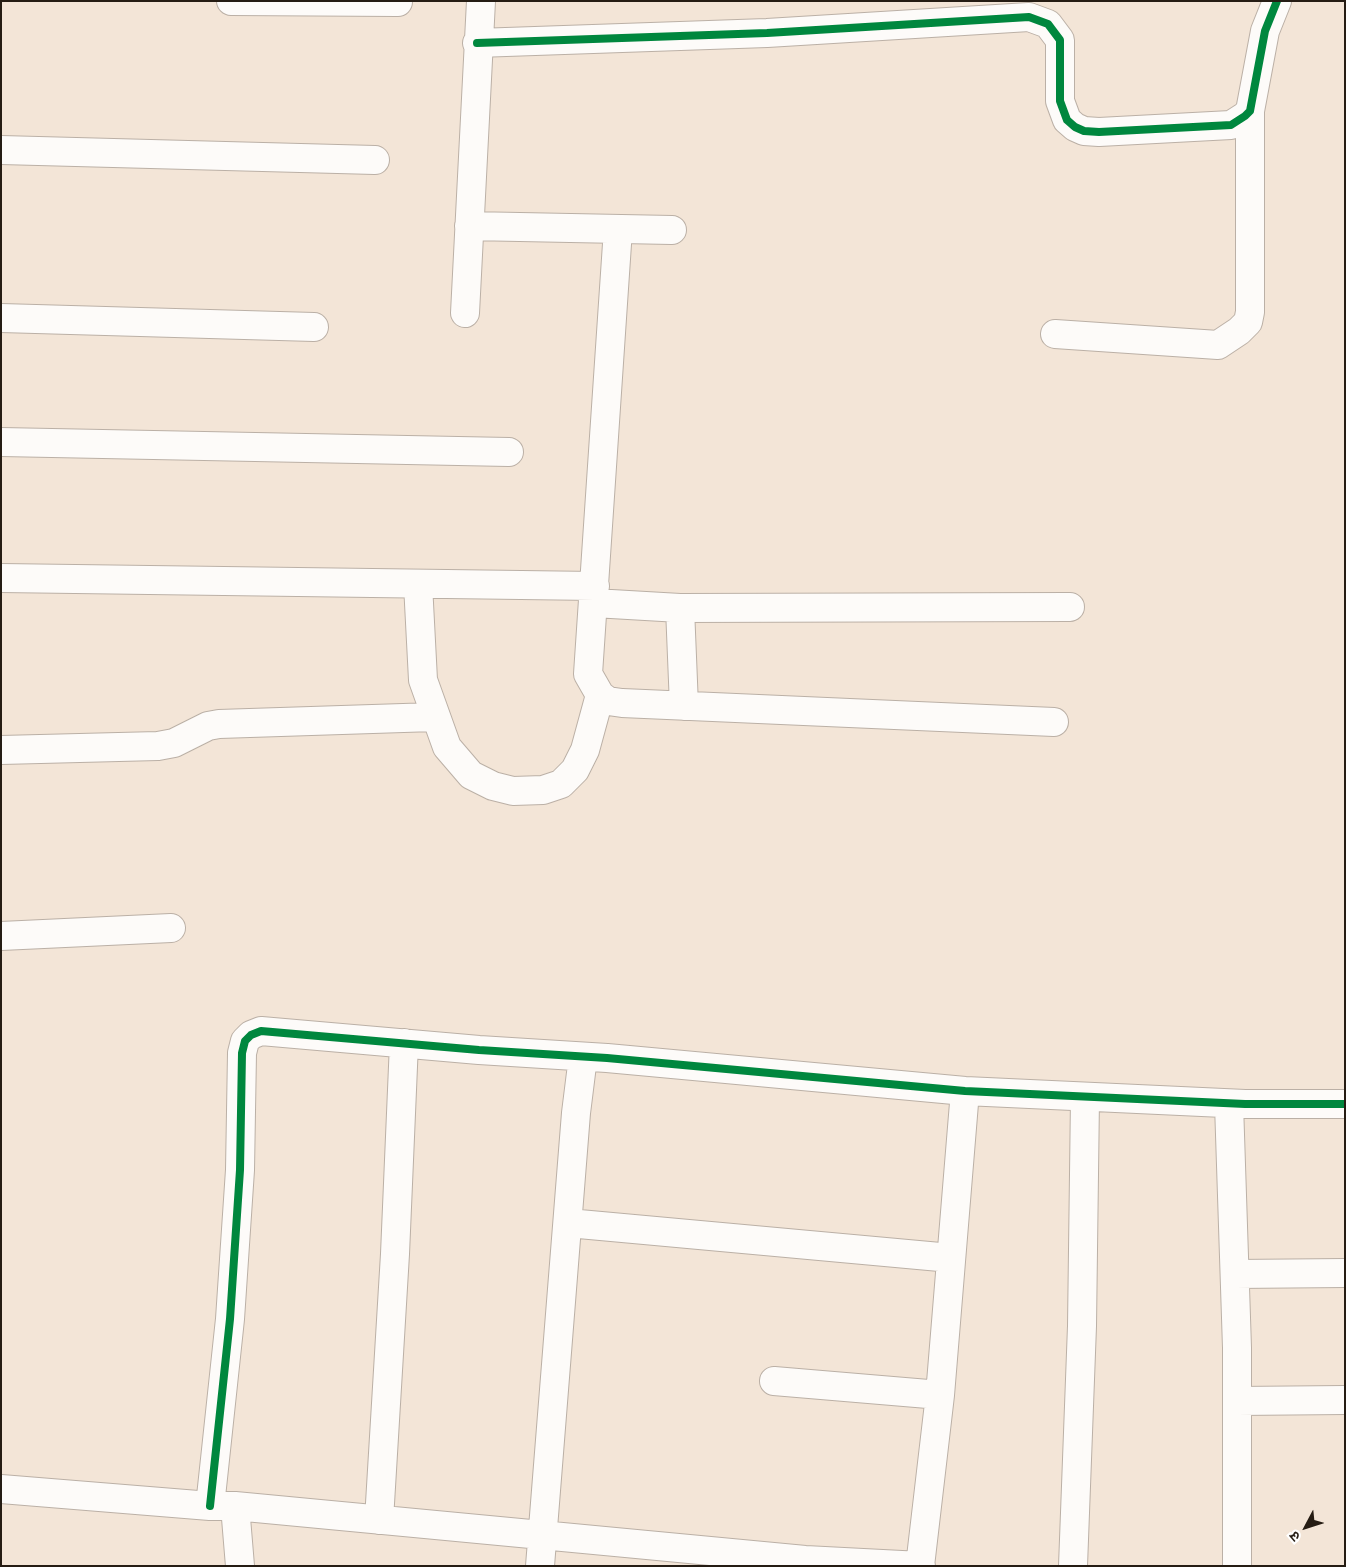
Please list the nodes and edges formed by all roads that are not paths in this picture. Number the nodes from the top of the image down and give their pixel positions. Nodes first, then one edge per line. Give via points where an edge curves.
1 (231, 1) edge
2 (481, 1) edge
3 (1277, 1) edge
4 (327, 2) edge
5 (398, 2) dead end
6 (477, 43) junction
7 (1250, 111) junction
8 (1, 150) edge
9 (375, 160) dead end
10 (469, 226) junction
11 (618, 230) junction
12 (672, 230) dead end
13 (465, 313) dead end
14 (1, 318) edge
15 (314, 327) dead end
16 (1055, 334) dead end
17 (1, 442) edge
18 (509, 452) dead end
19 (1, 578) edge
20 (418, 584) junction
21 (594, 594) junction
22 (1070, 607) dead end
23 (680, 608) junction
24 (600, 695) junction
25 (684, 706) junction
26 (434, 717) junction
27 (1054, 722) dead end
28 (1, 750) edge
29 (171, 928) dead end
30 (1, 936) edge
31 (404, 1043) junction
32 (583, 1057) junction
33 (965, 1091) junction
34 (1085, 1098) junction
35 (1229, 1104) junction
36 (1345, 1104) edge
37 (568, 1223) junction
38 (952, 1258) junction
39 (1345, 1273) edge
40 (1235, 1274) junction
41 (774, 1381) dead end
42 (940, 1395) junction
43 (1345, 1400) edge
44 (1238, 1401) junction
45 (1, 1489) edge
46 (223, 1506) junction
47 (379, 1520) junction
48 (543, 1535) junction
49 (240, 1566) edge
50 (540, 1566) edge
51 (920, 1566) edge
52 (1073, 1566) edge
53 (1238, 1566) edge

1 - 4 street
2 - 6 street
3 - 7 street via 1265,31
4 - 5 street
6 - 7 street via 767,33 1029,17 1048,24 1060,40 1062,110 1067,120 1084,131 1231,125
6 - 10 street
7 - 16 street via 1248,322 1218,345
8 - 9 street
10 - 11 street
10 - 13 street
11 - 12 street
11 - 21 street
14 - 15 street
17 - 18 street
19 - 20 street
20 - 21 street
20 - 26 street via 422,680
21 - 23 street
21 - 24 street via 588,674
22 - 23 street
23 - 25 street
24 - 25 street via 608,701 622,703
24 - 26 street via 585,750 574,770 560,784 543,790 513,791 492,786 471,775 447,747
25 - 27 street
26 - 28 street via 218,724 174,743 158,746
29 - 30 street
31 - 32 street
31 - 46 street via 266,1031 251,1035 245,1041
31 - 47 street via 396,1254
32 - 33 street
32 - 37 street
33 - 34 street
33 - 38 street
34 - 35 street
34 - 52 street via 1082,1326
35 - 36 street
35 - 40 street
37 - 38 street
37 - 48 street
38 - 42 street
39 - 40 street
40 - 44 street
41 - 42 street
42 - 51 street
43 - 44 street
44 - 53 street
45 - 46 street
46 - 47 street
46 - 49 street
47 - 48 street
48 - 50 street
48 - 51 street via 805,1560

